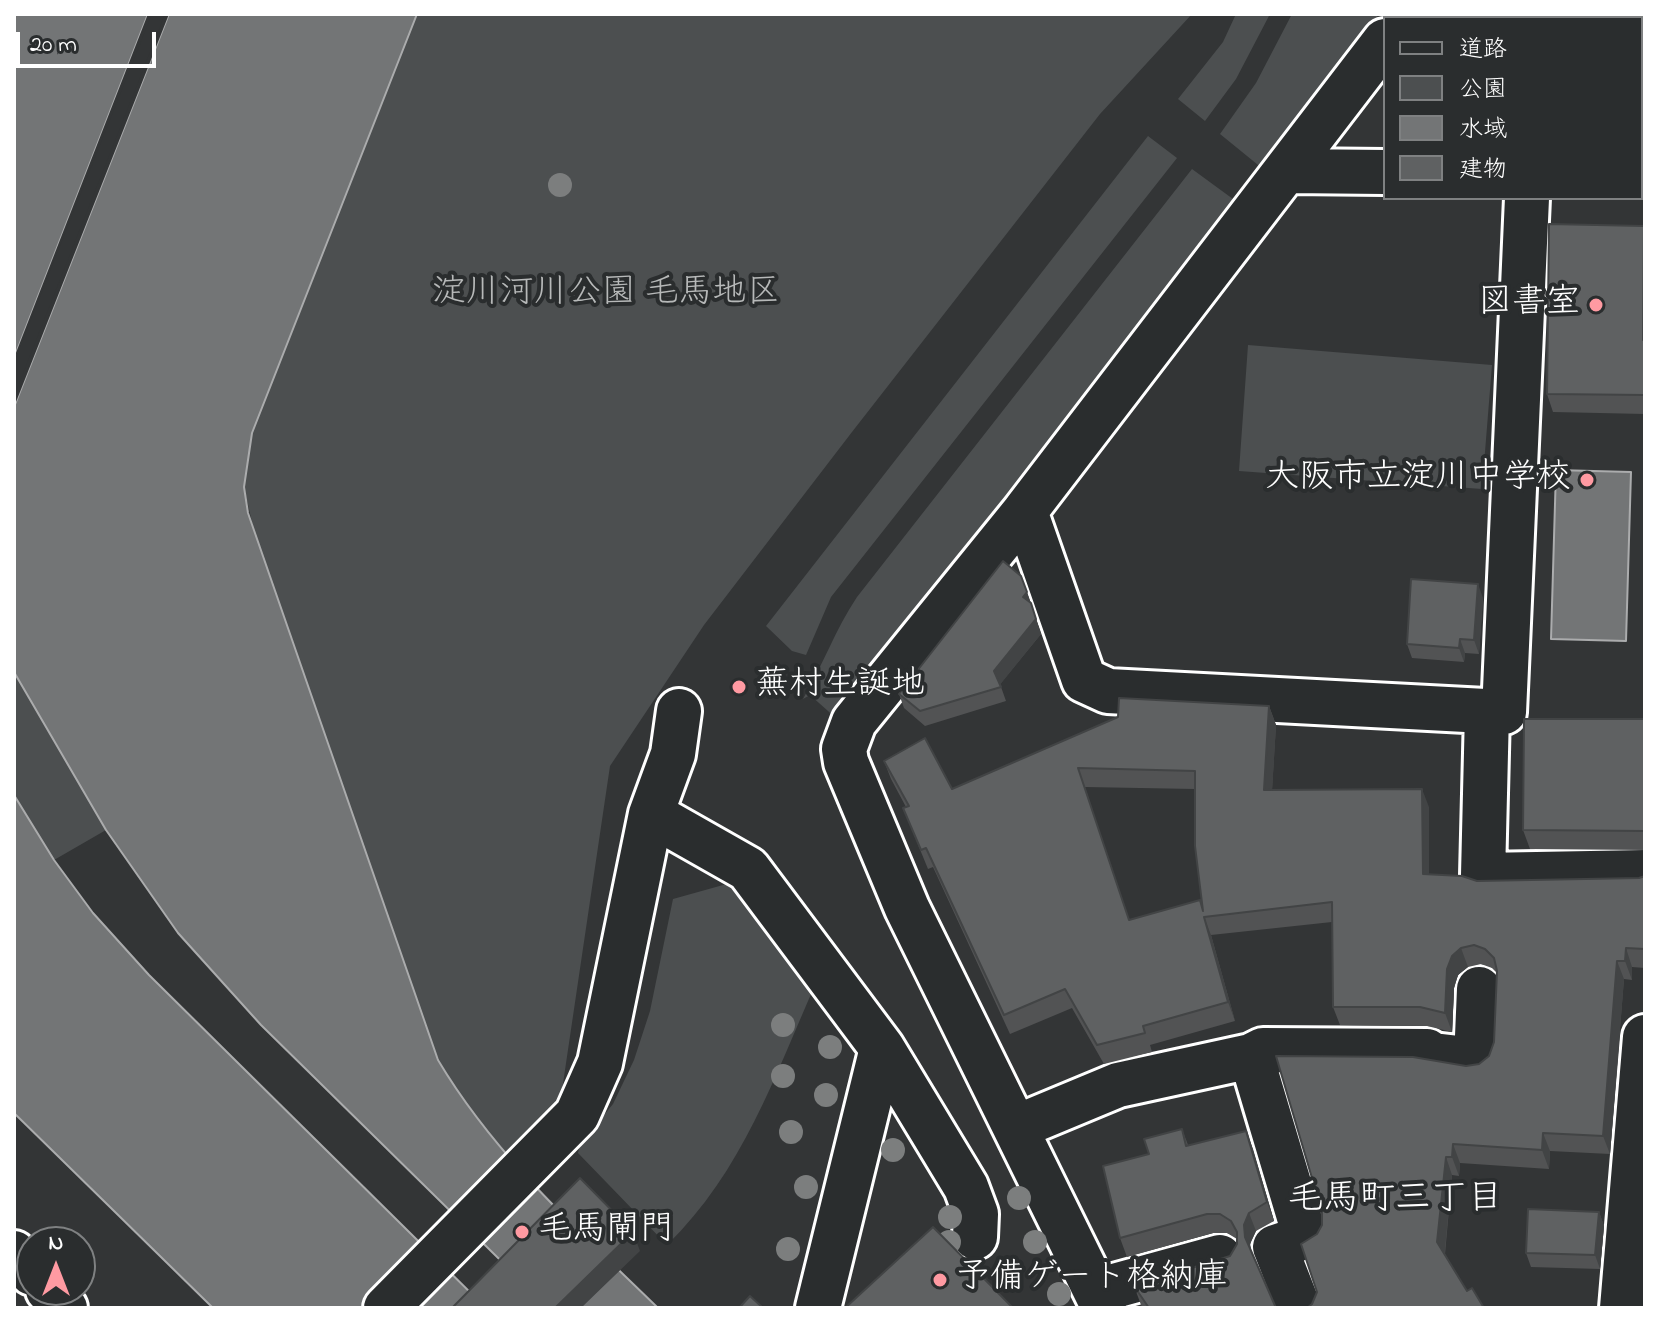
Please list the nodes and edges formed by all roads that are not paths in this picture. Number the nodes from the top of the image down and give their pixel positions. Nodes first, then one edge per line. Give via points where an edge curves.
1 (1383, 44) edge
2 (1289, 171) junction
3 (1383, 172) edge
4 (1527, 200) edge
5 (1025, 511) junction
6 (679, 711) dead end
7 (1487, 712) junction
8 (651, 814) junction
9 (1645, 872) edge
10 (1479, 989) dead end
11 (1645, 1037) edge
12 (882, 1048) junction
13 (1251, 1056) junction
14 (1017, 1127) junction
15 (975, 1237) dead end
16 (1220, 1257) edge
17 (1100, 1299) edge
18 (386, 1308) edge
19 (818, 1308) edge
20 (1299, 1308) edge
21 (1622, 1308) edge

1 - 2 street
2 - 3 street
2 - 5 street
4 - 7 street via 1504,712
5 - 7 street via 1084,680 1108,691
5 - 14 street via 854,722 844,749 907,908
6 - 8 street via 673,754
7 - 9 street via 1483,875
8 - 12 street via 748,869
8 - 18 street via 600,1063 577,1115
10 - 13 street via 1476,1060 1396,1050 1263,1050
11 - 21 street
12 - 15 street via 966,1187 976,1214
12 - 19 street
13 - 14 street via 1118,1085
13 - 20 street via 1305,1237 1275,1247
14 - 17 street
16 - 17 street

